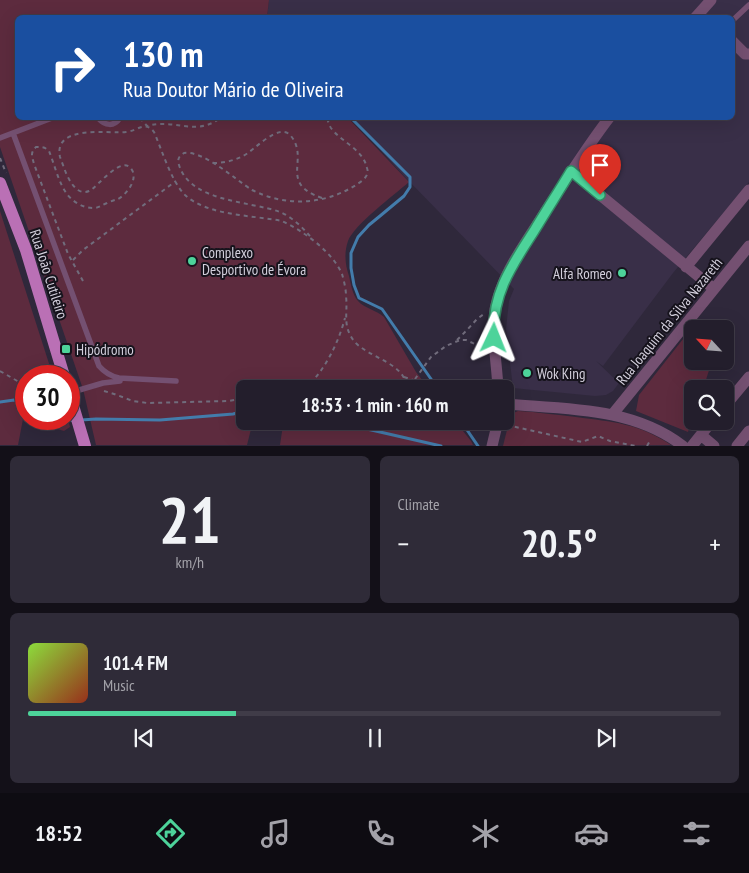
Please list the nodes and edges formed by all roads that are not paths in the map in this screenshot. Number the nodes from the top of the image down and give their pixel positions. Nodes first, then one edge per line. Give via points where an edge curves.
1 (711, 0) edge
2 (749, 5) edge
3 (702, 15) edge
4 (735, 18) edge
5 (735, 44) edge
6 (749, 54) edge
7 (46, 120) edge
8 (100, 120) edge
9 (118, 120) edge
10 (608, 120) edge
11 (13, 133) junction
12 (0, 138) edge
13 (571, 171) junction
14 (0, 183) edge
15 (749, 190) edge
16 (749, 246) edge
17 (686, 267) junction
18 (714, 290) junction
19 (61, 365) edge
20 (99, 366) junction
21 (749, 377) edge
22 (128, 380) junction
23 (497, 380) edge
24 (176, 381) dead end
25 (96, 385) junction
26 (80, 390) edge
27 (734, 395) edge
28 (514, 405) edge
29 (612, 414) junction
30 (80, 428) edge
31 (705, 430) edge
32 (749, 430) edge
33 (701, 435) junction
34 (85, 446) edge
35 (683, 446) edge
36 (692, 446) edge
37 (714, 446) edge
38 (737, 446) edge

1 - 3 street
2 - 4 lane
5 - 6 street
7 - 11 lane
8 - 9 lane via 108,124
10 - 13 street
11 - 12 lane
11 - 20 lane
13 - 17 street
13 - 23 street via 500,289 493,327
14 - 19 main road, Rua João Cutileiro via 26,250
15 - 17 street
16 - 18 street, Rua Joaquim da Silva Nazareth
17 - 18 street
18 - 29 street, Rua Joaquim da Silva Nazareth
20 - 22 lane via 110,376
20 - 25 lane via 101,372
21 - 27 street
22 - 24 lane
22 - 25 lane
25 - 26 lane
28 - 29 street
29 - 35 street via 656,428
30 - 34 main road
31 - 33 street
32 - 38 street
33 - 36 street
33 - 37 street

